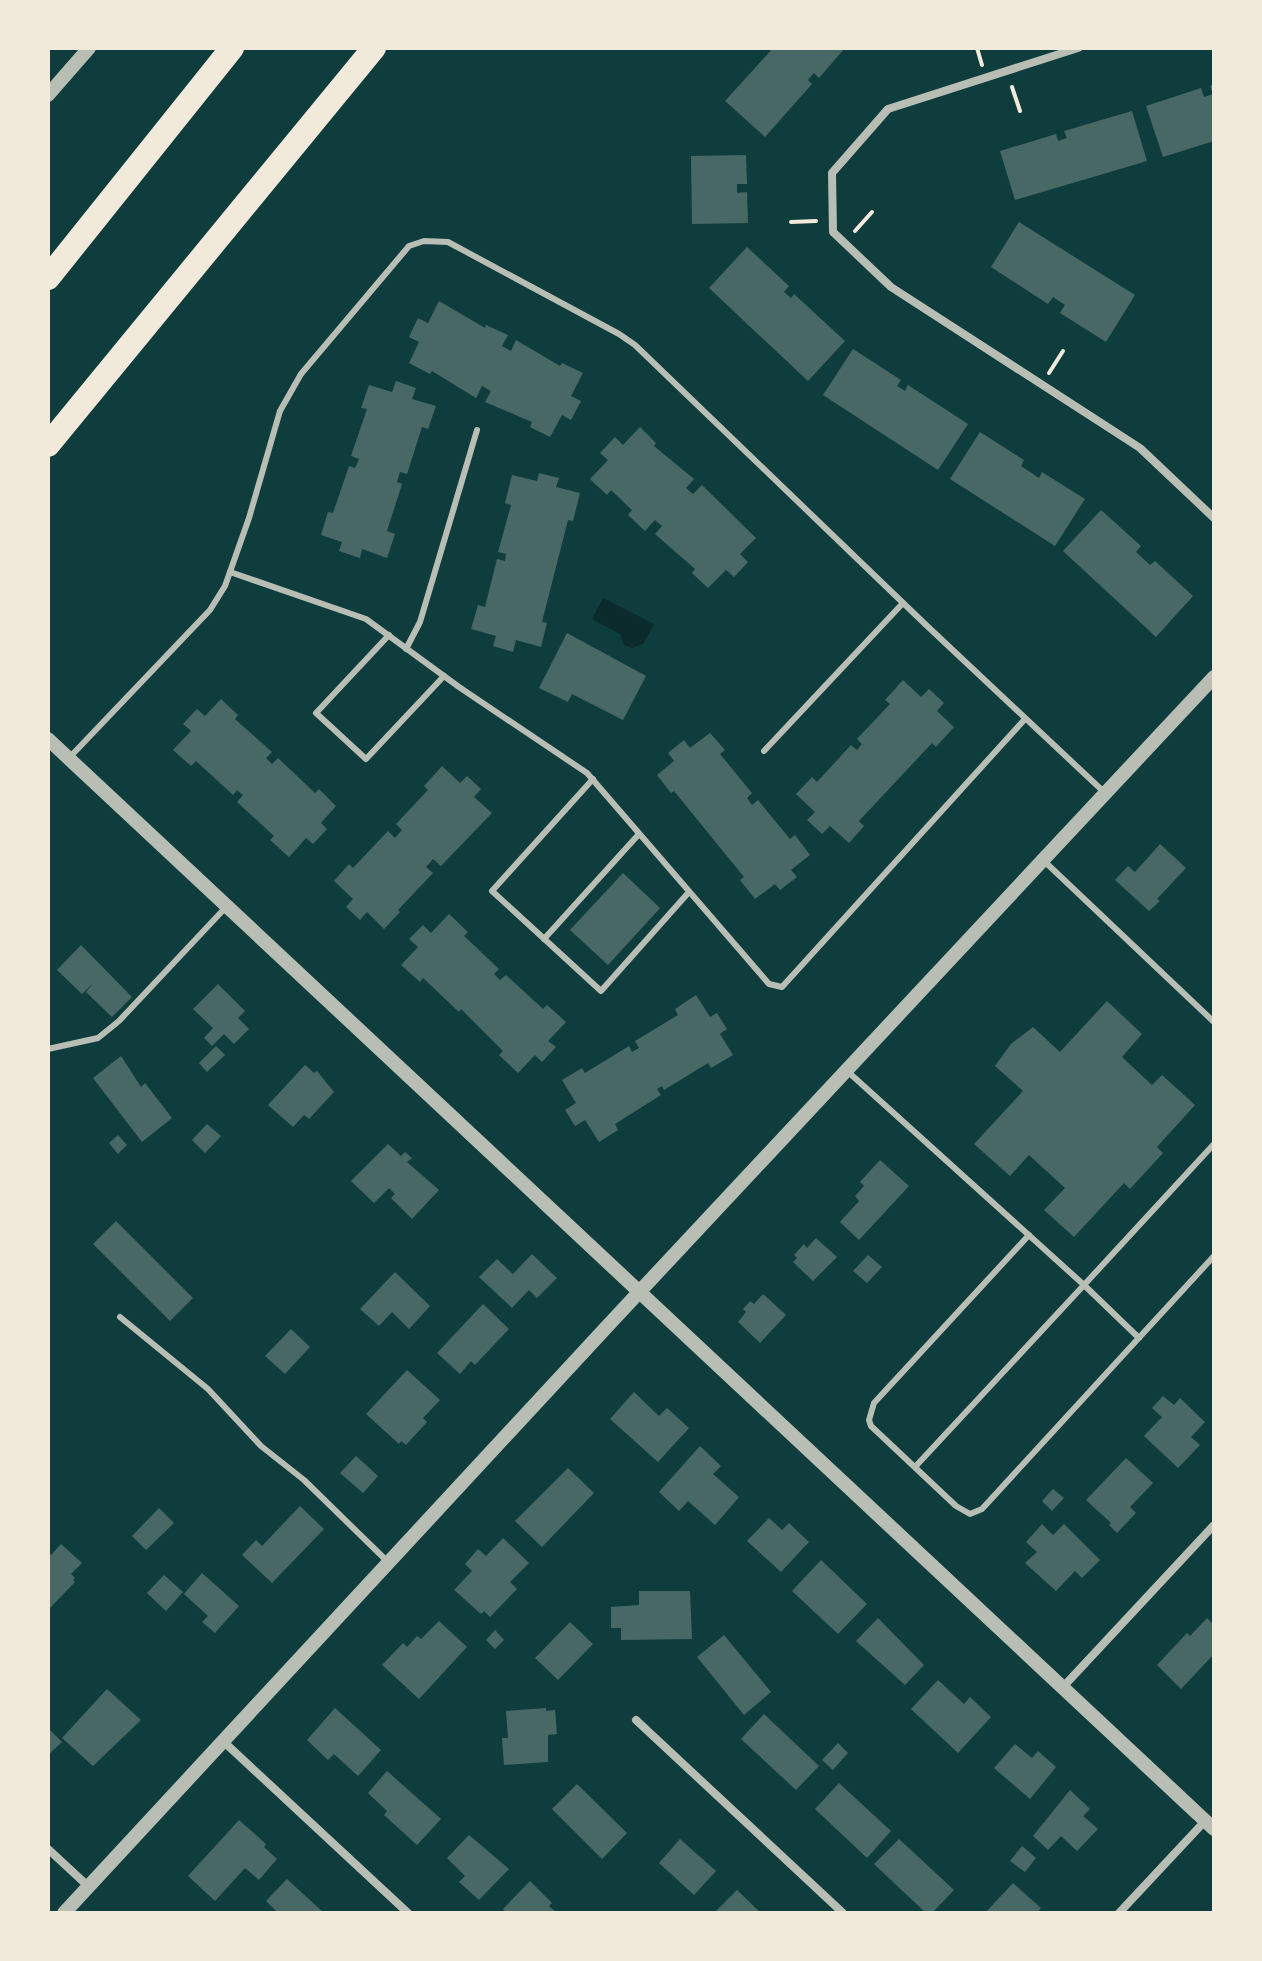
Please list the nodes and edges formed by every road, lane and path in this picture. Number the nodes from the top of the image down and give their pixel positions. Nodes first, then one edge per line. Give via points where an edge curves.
1 (89, 48) edge
2 (232, 48) edge
3 (374, 48) edge
4 (1078, 48) edge
5 (1007, 70) junction
6 (48, 95) edge
7 (1020, 111) dead end
8 (872, 212) dead end
9 (833, 221) junction
10 (791, 222) dead end
11 (844, 242) junction
12 (48, 278) edge
13 (1063, 351) dead end
14 (1041, 386) junction
15 (477, 430) dead end
16 (48, 445) edge
17 (1214, 518) edge
18 (230, 572) junction
19 (903, 603) junction
20 (389, 635) junction
21 (406, 649) junction
22 (444, 676) junction
23 (1214, 677) edge
24 (1025, 719) junction
25 (48, 739) edge
26 (764, 751) dead end
27 (69, 758) junction
28 (593, 779) junction
29 (1105, 793) junction
30 (639, 834) junction
31 (1043, 860) junction
32 (689, 892) junction
33 (227, 906) junction
34 (544, 939) junction
35 (1214, 1022) edge
36 (48, 1049) edge
37 (846, 1070) junction
38 (1214, 1144) edge
39 (1029, 1235) junction
40 (1214, 1256) edge
41 (1084, 1285) junction
42 (640, 1291) junction
43 (120, 1317) dead end
44 (1139, 1338) junction
45 (915, 1467) junction
46 (1214, 1525) edge
47 (388, 1562) junction
48 (1063, 1687) junction
49 (636, 1720) dead end
50 (224, 1742) junction
51 (1210, 1825) edge
52 (48, 1849) edge
53 (89, 1887) junction
54 (64, 1913) edge
55 (408, 1913) edge
56 (843, 1913) edge
57 (1119, 1913) edge

1 - 6 street
2 - 12 highway
3 - 16 highway
4 - 5 street
5 - 7 path
5 - 9 street via 888,109 832,173
8 - 11 path
9 - 10 path
9 - 11 street via 833,232
11 - 14 street via 891,287
13 - 14 path
14 - 17 street via 1140,448
15 - 21 lane via 420,622
18 - 19 lane via 280,411 301,374 409,246 436,241 448,242 635,345
18 - 20 lane via 366,619
18 - 27 lane via 210,610
19 - 24 lane
19 - 26 lane
20 - 21 lane
20 - 22 lane via 316,713 366,759
21 - 22 lane
22 - 28 lane
23 - 29 street
24 - 29 lane
24 - 32 lane via 782,987 769,984
25 - 27 street
27 - 33 street
28 - 30 lane
28 - 34 lane via 492,891
29 - 31 street
30 - 32 lane
30 - 34 lane
31 - 35 lane
31 - 37 street
32 - 34 lane via 601,991
33 - 36 lane via 98,1038
33 - 42 street
37 - 39 lane
37 - 42 street
38 - 41 lane
39 - 41 lane
39 - 45 lane via 874,1403 871,1426
40 - 44 lane
41 - 44 lane
41 - 45 lane
42 - 47 street
42 - 48 street
43 - 47 lane via 208,1389 261,1446
44 - 45 lane via 975,1514 956,1506
46 - 48 street
47 - 50 street
48 - 51 street
49 - 56 street
50 - 53 street
50 - 55 street
51 - 57 street
52 - 53 street
53 - 54 street

